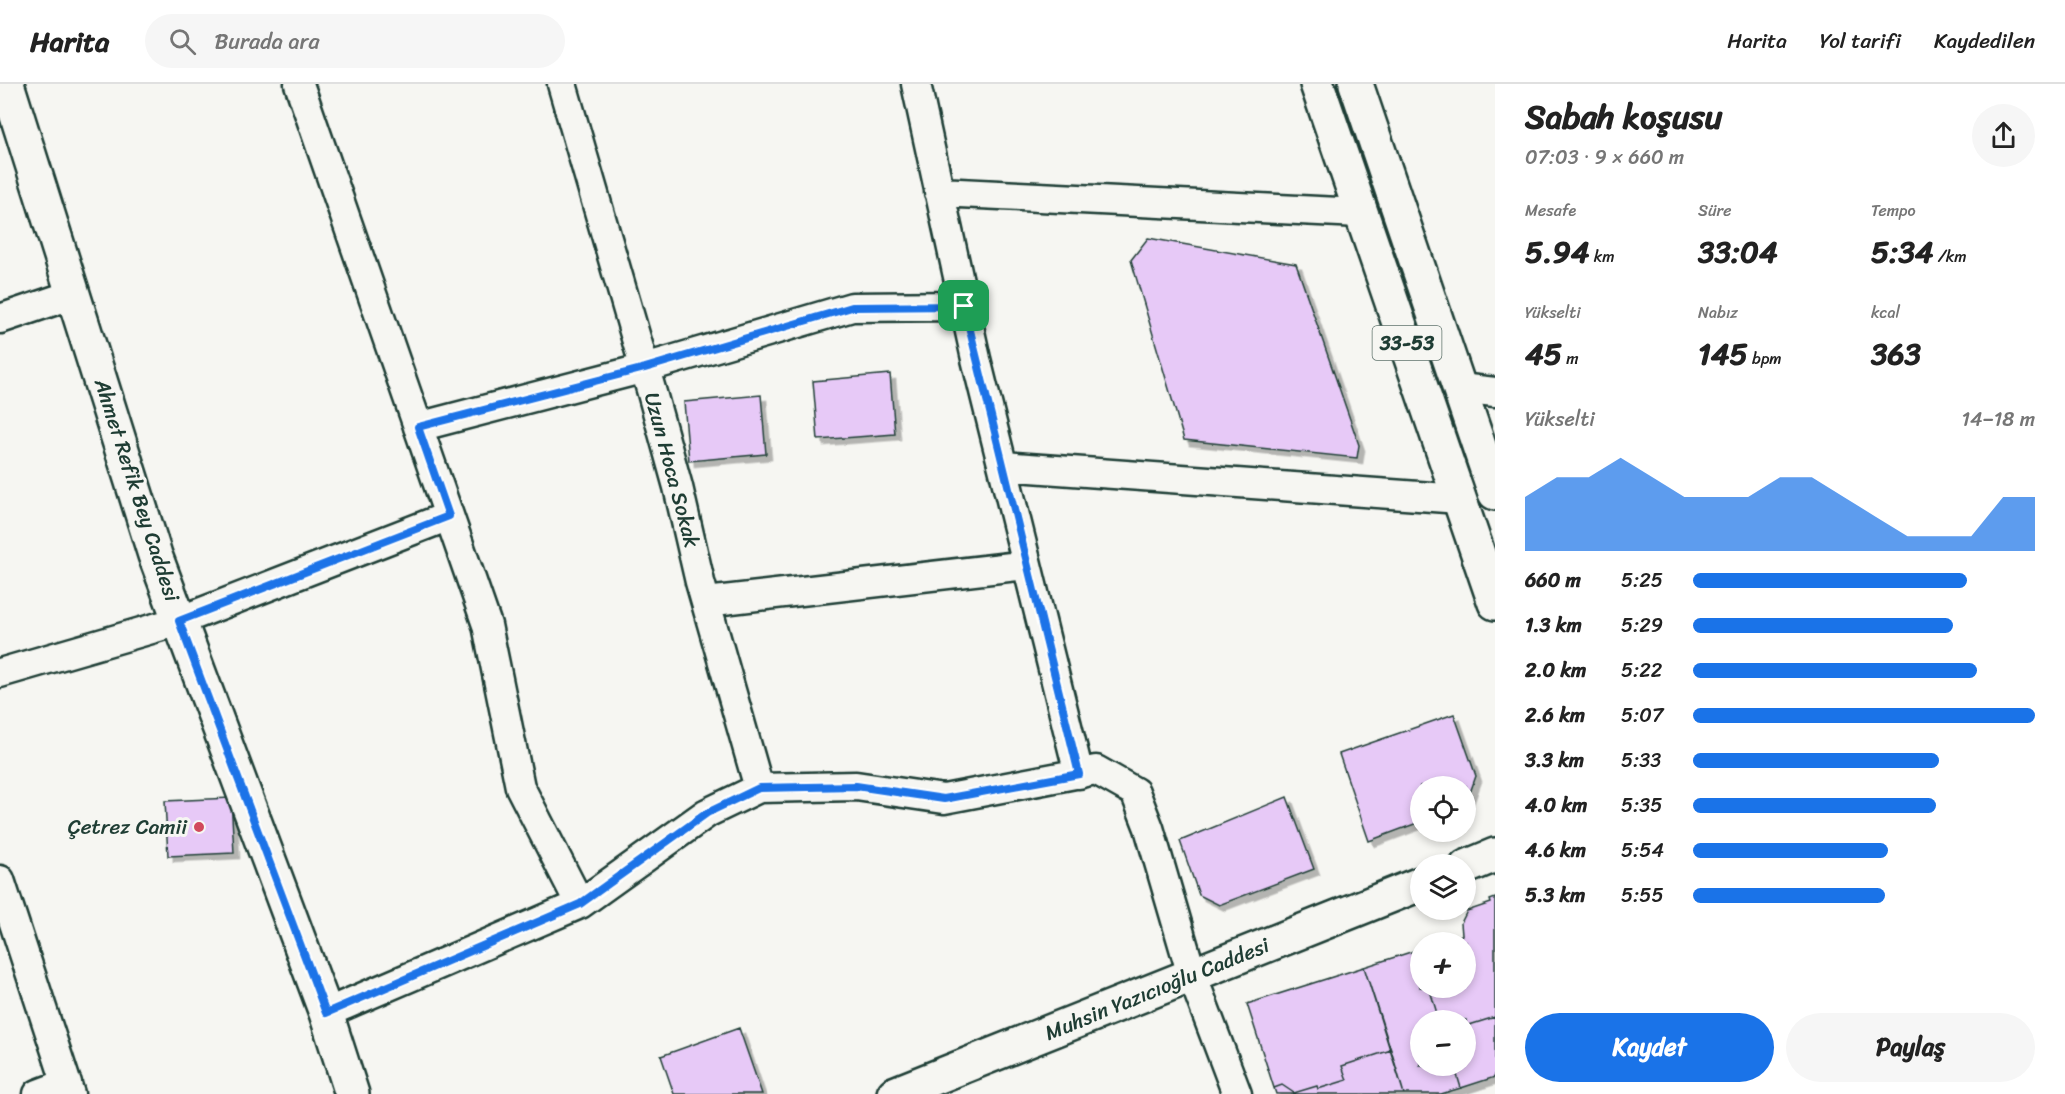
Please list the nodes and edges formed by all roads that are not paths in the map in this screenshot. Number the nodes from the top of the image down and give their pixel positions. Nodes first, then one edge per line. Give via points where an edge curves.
1 (7, 84) edge
2 (299, 84) edge
3 (562, 84) edge
4 (916, 84) edge
5 (1317, 84) edge
6 (1356, 84) edge
7 (939, 192) junction
8 (1360, 213) junction
9 (74, 294) junction
10 (964, 306) junction
11 (0, 319) edge
12 (645, 368) junction
13 (1459, 388) junction
14 (1495, 392) edge
15 (418, 427) junction
16 (1003, 466) junction
17 (1495, 493) edge
18 (1460, 499) junction
19 (449, 516) junction
20 (1027, 565) junction
21 (706, 602) junction
22 (1495, 603) edge
23 (179, 621) junction
24 (0, 673) edge
25 (1079, 774) junction
26 (759, 788) junction
27 (1495, 855) edge
28 (1476, 863) edge
29 (0, 880) edge
30 (1410, 888) edge
31 (580, 904) junction
32 (1192, 975) junction
33 (326, 1013) junction
34 (69, 1088) edge
35 (38, 1094) edge
36 (352, 1094) edge
37 (894, 1094) edge
38 (1237, 1094) edge

1 - 9 street, Ahmet Refik Bey Caddesi
2 - 15 street
3 - 12 street, Uzun Hoca Sokak
4 - 7 street
5 - 8 street, 33-53
6 - 13 street, 33-53
7 - 8 street
7 - 10 street
8 - 18 street, 33-53
9 - 11 street
9 - 23 street, Ahmet Refik Bey Caddesi
10 - 12 street via 852,307
10 - 16 street
12 - 15 street
12 - 21 street, Uzun Hoca Sokak
13 - 14 street
13 - 17 street, 33-53
15 - 19 street
16 - 18 street
16 - 20 street
18 - 22 street, 33-53
19 - 23 street
19 - 31 street via 487,625 520,787
20 - 21 street
20 - 25 street
21 - 26 street, Uzun Hoca Sokak
23 - 24 street
23 - 33 street, Ahmet Refik Bey Caddesi
25 - 26 street via 944,799 856,786
25 - 32 street via 1096,770 1135,792
26 - 31 street via 707,813
27 - 28 street
29 - 34 street
30 - 32 street, Muhsin Yazıcıoğlu Caddesi
31 - 33 street
32 - 37 street, Muhsin Yazıcıoğlu Caddesi
32 - 38 street
33 - 36 street, Ahmet Refik Bey Caddesi
34 - 35 street

